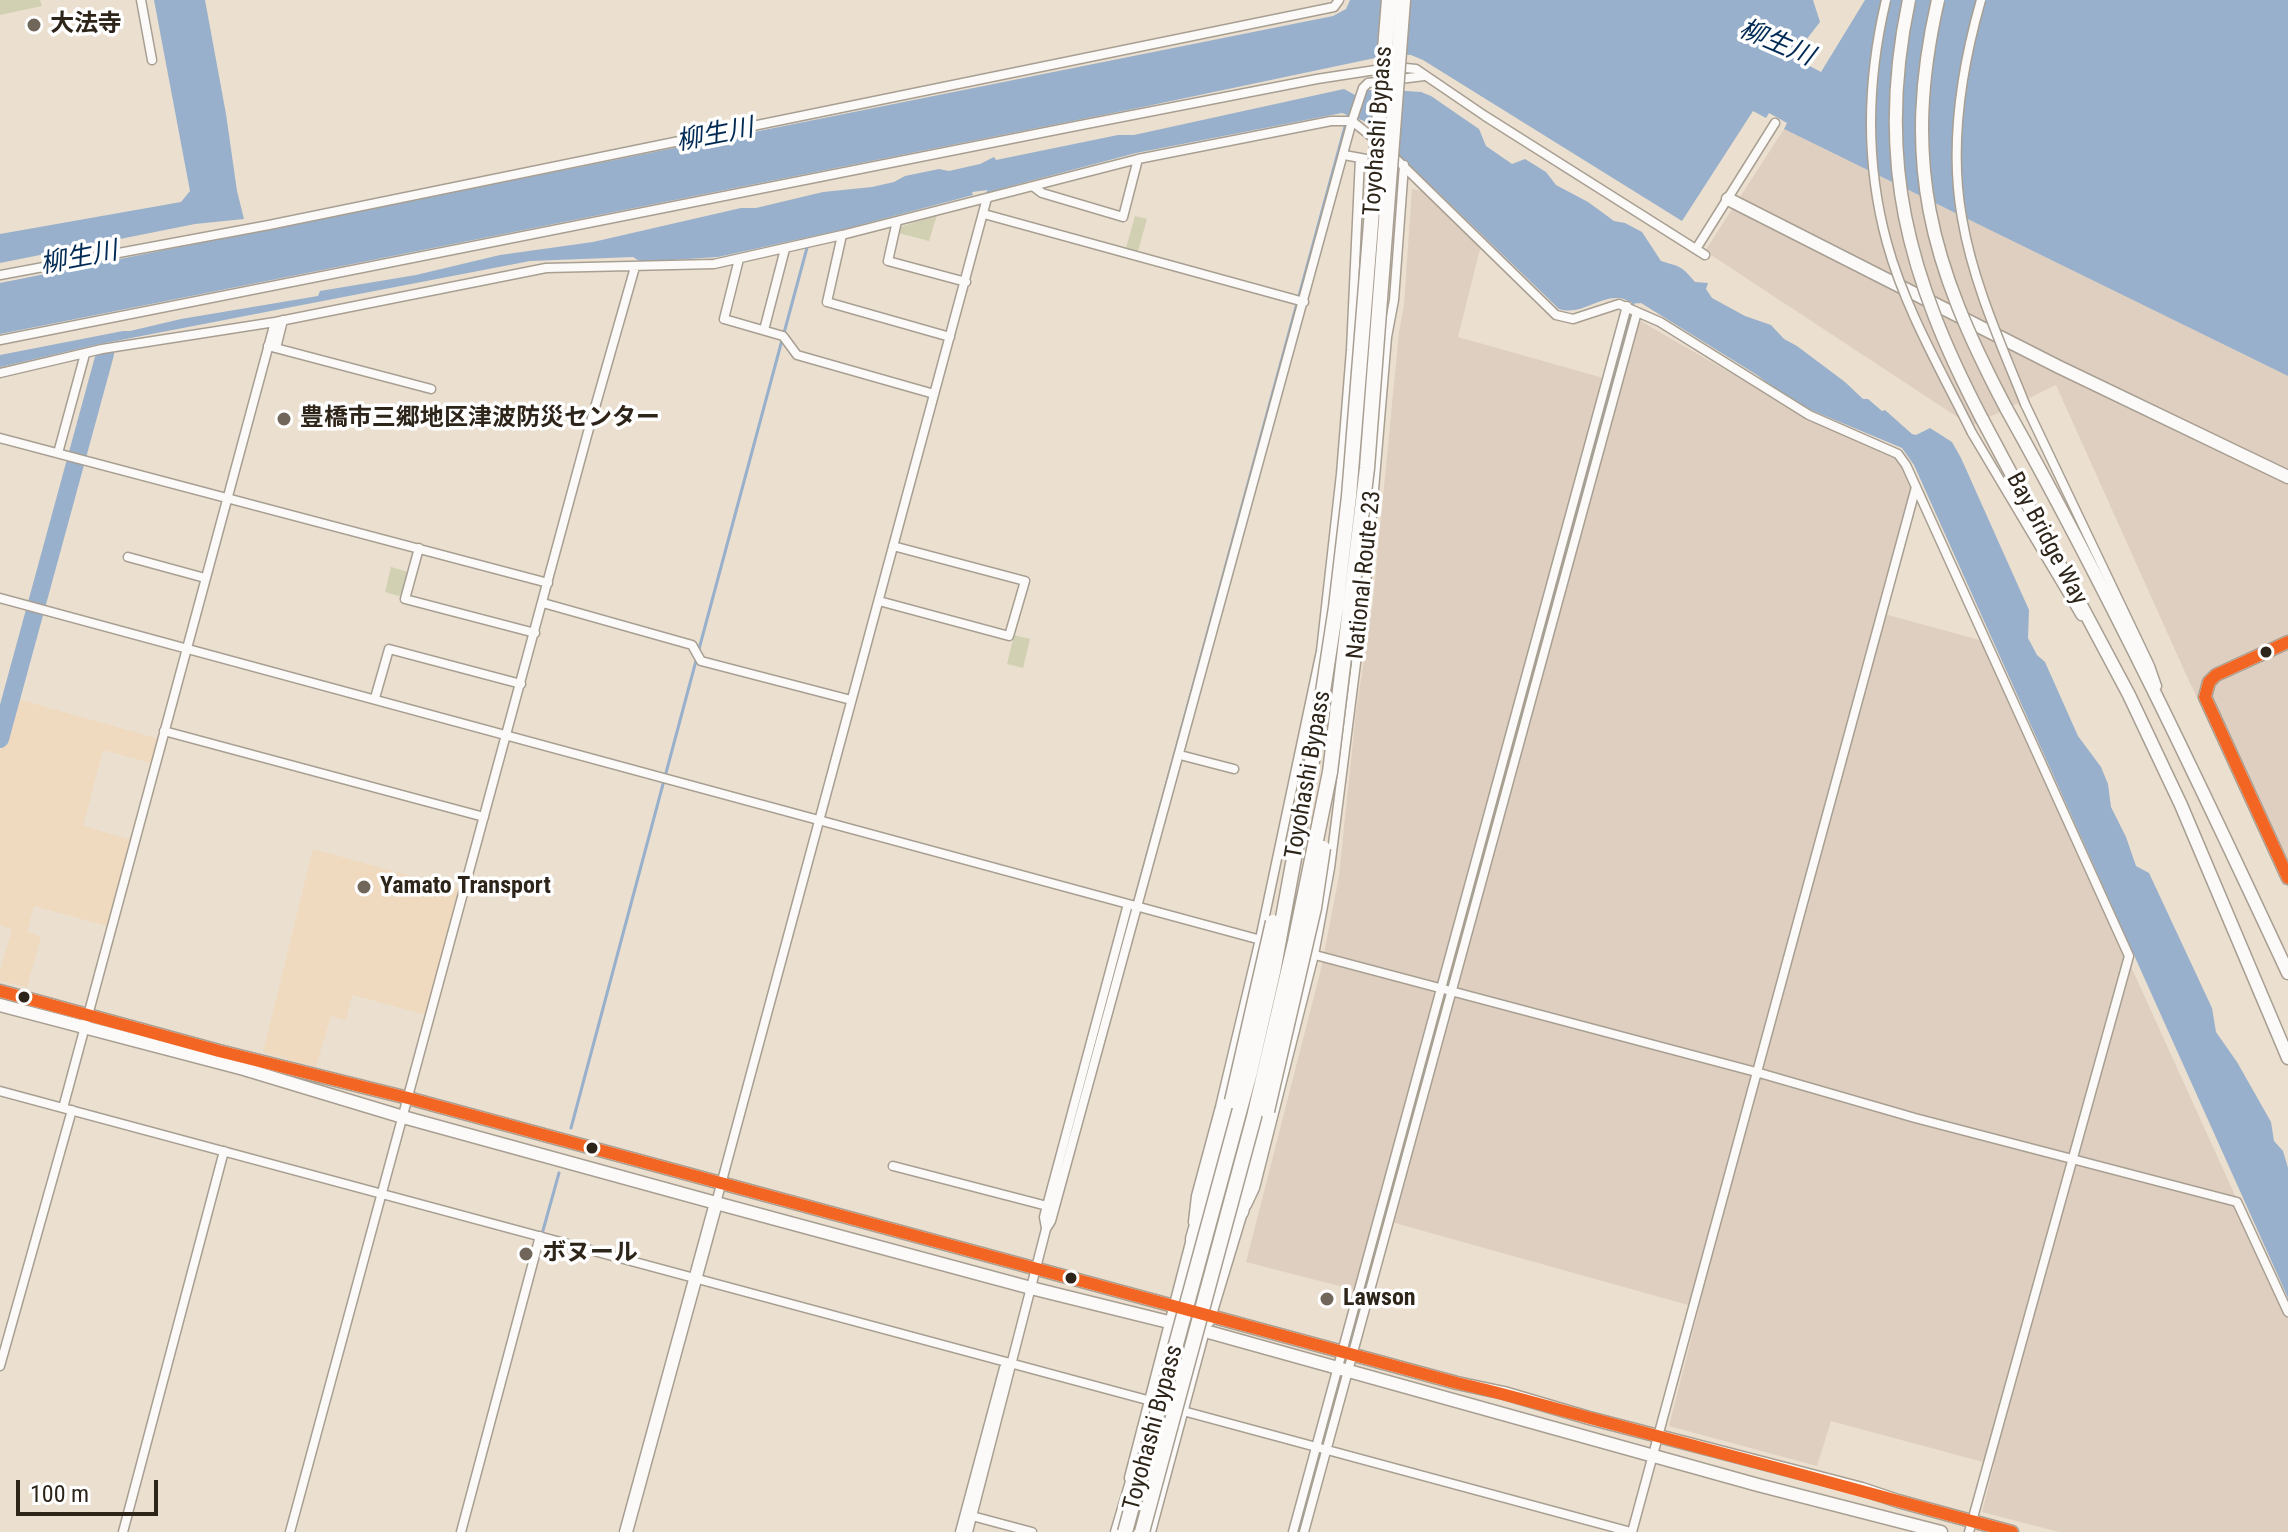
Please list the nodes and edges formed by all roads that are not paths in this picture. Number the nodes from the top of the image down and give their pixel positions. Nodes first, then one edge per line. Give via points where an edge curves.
1 (141, 0) edge
2 (1339, 0) edge
3 (1389, 0) edge
4 (1403, 0) edge
5 (1886, 0) edge
6 (1909, 0) edge
7 (1938, 0) edge
8 (1981, 0) edge
9 (152, 60) dead end
10 (1424, 76) junction
11 (1352, 121) junction
12 (1775, 123) dead end
13 (1344, 155) junction
14 (1360, 158) junction
15 (1138, 159) junction
16 (1404, 165) junction
17 (1034, 187) junction
18 (987, 198) junction
19 (1728, 199) junction
20 (984, 214) junction
21 (897, 221) junction
22 (842, 235) junction
23 (785, 249) junction
24 (1696, 249) junction
25 (1705, 255) dead end
26 (739, 259) junction
27 (635, 267) junction
28 (0, 275) edge
29 (966, 282) junction
30 (1303, 302) junction
31 (1632, 309) junction
32 (279, 321) junction
33 (764, 330) junction
34 (950, 337) junction
35 (0, 340) edge
36 (272, 347) junction
37 (85, 354) junction
38 (0, 373) edge
39 (431, 389) dead end
40 (934, 394) junction
41 (1601, 401) junction
42 (1612, 404) junction
43 (1346, 415) junction
44 (1380, 417) junction
45 (0, 438) edge
46 (58, 453) junction
47 (1584, 466) junction
48 (1595, 468) junction
49 (2288, 477) edge
50 (1916, 487) junction
51 (227, 498) junction
52 (1572, 509) junction
53 (1583, 512) junction
54 (893, 546) junction
55 (419, 548) junction
56 (128, 557) dead end
57 (205, 578) junction
58 (548, 583) junction
59 (0, 598) edge
60 (879, 601) junction
61 (543, 603) junction
62 (535, 633) junction
63 (2288, 642) edge
64 (186, 648) junction
65 (1534, 650) junction
66 (1544, 652) junction
67 (2111, 664) junction
68 (1316, 676) junction
69 (1353, 681) junction
70 (521, 684) junction
71 (1530, 684) junction
72 (375, 698) junction
73 (851, 700) junction
74 (2168, 718) junction
75 (164, 731) junction
76 (506, 734) junction
77 (1180, 755) junction
78 (1234, 769) dead end
79 (1501, 770) junction
80 (1330, 772) junction
81 (1512, 772) junction
82 (1304, 803) junction
83 (484, 817) junction
84 (819, 819) junction
85 (1478, 854) junction
86 (1489, 857) junction
87 (2288, 878) edge
88 (1128, 904) junction
89 (1139, 907) junction
90 (1120, 934) junction
91 (1130, 937) junction
92 (1260, 939) junction
93 (1314, 955) junction
94 (2288, 973) edge
95 (1441, 990) junction
96 (0, 991) edge
97 (1110, 993) junction
98 (1451, 993) junction
99 (0, 1005) edge
100 (85, 1021) junction
101 (2288, 1058) edge
102 (1756, 1072) junction
103 (0, 1091) edge
104 (408, 1098) junction
105 (67, 1109) junction
106 (403, 1117) junction
107 (224, 1151) junction
108 (2072, 1158) junction
109 (893, 1166) dead end
110 (719, 1182) junction
111 (382, 1194) junction
112 (716, 1203) junction
113 (1051, 1207) junction
114 (1241, 1212) junction
115 (540, 1236) junction
116 (1193, 1239) junction
117 (1036, 1267) junction
118 (694, 1278) junction
119 (1031, 1288) junction
120 (1175, 1305) junction
121 (2288, 1312) edge
122 (1210, 1315) junction
123 (1170, 1322) junction
124 (1205, 1331) junction
125 (1348, 1352) junction
126 (1010, 1364) junction
127 (0, 1366) edge
128 (1343, 1370) junction
129 (1151, 1401) junction
130 (1183, 1411) junction
131 (1659, 1437) junction
132 (1316, 1447) junction
133 (1327, 1450) junction
134 (1653, 1455) junction
135 (1131, 1478) junction
136 (1163, 1487) junction
137 (1303, 1514) junction
138 (969, 1519) junction
139 (1970, 1527) edge
140 (123, 1532) edge
141 (290, 1532) edge
142 (461, 1532) edge
143 (626, 1532) edge
144 (960, 1532) edge
145 (968, 1532) edge
146 (1032, 1532) edge
147 (1115, 1532) edge
148 (1125, 1532) edge
149 (1142, 1532) edge
150 (1151, 1532) edge
151 (1293, 1532) edge
152 (1304, 1532) edge
153 (1632, 1532) edge
154 (1941, 1532) edge
155 (2012, 1532) edge

1 - 9 street
2 - 28 street via 1334,7 801,117
3 - 82 highway, Toyohashi Bypass, bridge via 1349,496
4 - 80 highway, Toyohashi Bypass, bridge via 1367,468
5 - 67 street, bridge via 1871,86 1871,145 1887,243 1972,433
6 - 67 street, Bay Bridge Way, bridge via 1896,77 1895,159 1910,245 1940,332
7 - 74 street, Bay Bridge Way, bridge via 1921,106 1926,200 1947,283 1968,334
8 - 74 street, bridge via 1958,120 1962,217 1976,277 2025,404 2150,666
10 - 11 street via 1368,83
10 - 24 street
10 - 35 street via 1416,69 1395,67 1317,79
11 - 13 street
11 - 15 street
11 - 16 street
12 - 19 street
13 - 14 street
13 - 30 street
14 - 16 street
14 - 43 street
15 - 17 street
15 - 17 street via 1123,217
16 - 31 street via 1556,315 1573,319 1611,305
16 - 44 street, National Route 23
17 - 18 street
18 - 20 street
18 - 21 street
19 - 24 street
19 - 49 street
20 - 29 street
20 - 30 street
21 - 22 street
21 - 29 street via 888,261
22 - 23 street
22 - 34 street via 827,302
23 - 26 street
23 - 33 street
24 - 25 street
26 - 27 street
26 - 33 street via 724,319
27 - 32 street via 546,268
27 - 58 street
29 - 34 street
30 - 77 street
31 - 41 street
31 - 42 street
31 - 50 street via 1809,415 1898,454
32 - 36 street
32 - 37 street
33 - 40 street via 783,337 797,355
34 - 40 street
36 - 39 street
36 - 51 street
37 - 38 street
37 - 46 street
40 - 54 street
41 - 42 street
41 - 47 street
42 - 48 street
43 - 44 street
43 - 68 street
44 - 69 street, National Route 23
45 - 46 street
46 - 51 street
47 - 48 street
47 - 52 street
48 - 53 street
50 - 102 street
50 - 108 street via 2129,956
51 - 55 street
51 - 57 street
52 - 53 street
52 - 65 street
53 - 66 street
54 - 60 street
54 - 60 street via 1025,581 1009,636
55 - 58 street
55 - 62 street via 405,599
56 - 57 street
57 - 64 street
58 - 61 street
59 - 64 street
60 - 73 street
61 - 62 street
61 - 73 street via 692,645 701,661
62 - 70 street
63 - 87 street via 2216,675 2205,697
64 - 72 street
64 - 75 street
65 - 66 street
65 - 71 street
66 - 71 street
67 - 101 street, Bay Bridge Way via 2181,805
68 - 69 street
68 - 92 street
69 - 93 street, National Route 23
70 - 72 street via 389,649
70 - 76 street
71 - 79 street
71 - 81 street
72 - 76 street
73 - 84 street
74 - 94 street, Bay Bridge Way
75 - 83 street
75 - 100 street
76 - 83 street
76 - 84 street
77 - 78 street
77 - 89 street
79 - 81 street
79 - 85 street
80 - 114 highway, bridge via 1314,908
80 - 149 highway, Toyohashi Bypass, bridge via 1254,1117
81 - 86 street
82 - 116 highway, bridge
82 - 148 highway, Toyohashi Bypass, bridge via 1250,1072
83 - 104 street
84 - 88 street
84 - 110 street
85 - 86 street
85 - 95 street
86 - 98 street
88 - 89 street
88 - 90 street
89 - 91 street
89 - 92 street
90 - 91 street
90 - 97 street
91 - 97 street
92 - 93 street
92 - 116 street via 1196,1196
93 - 95 street
93 - 114 street, National Route 23 via 1255,1188
95 - 98 street
95 - 125 street
96 - 100 street
97 - 113 street
98 - 102 street
98 - 125 street
99 - 100 street
100 - 104 street
100 - 105 street
100 - 106 street
102 - 108 street
102 - 131 street
103 - 105 street
104 - 106 street
104 - 110 street
105 - 107 street
105 - 127 street
106 - 111 street
106 - 112 street
107 - 111 street
107 - 140 street
108 - 121 street via 2237,1202
108 - 139 street
109 - 113 street
110 - 112 street
110 - 117 street
111 - 115 street
111 - 141 street
112 - 118 street
112 - 119 street
113 - 117 street
114 - 122 street
115 - 118 street
115 - 142 street
116 - 120 street
117 - 119 street
117 - 120 street
118 - 126 street
118 - 143 street
119 - 123 street
119 - 126 street
120 - 122 street
120 - 123 street
122 - 124 street
122 - 125 street
123 - 124 street
123 - 129 street
124 - 128 street
124 - 130 street
125 - 128 street
125 - 131 street
126 - 129 street
126 - 138 street
128 - 132 street
128 - 133 street
128 - 134 street
129 - 135 street
130 - 132 street
130 - 136 street
131 - 134 street
131 - 139 street via 1862,1489
132 - 133 street
132 - 137 street
133 - 137 street
133 - 153 street
134 - 153 street
134 - 154 street
135 - 136 street
135 - 147 street
136 - 150 street
137 - 151 street
137 - 152 street
138 - 144 street
138 - 145 street
138 - 146 street
139 - 155 street

